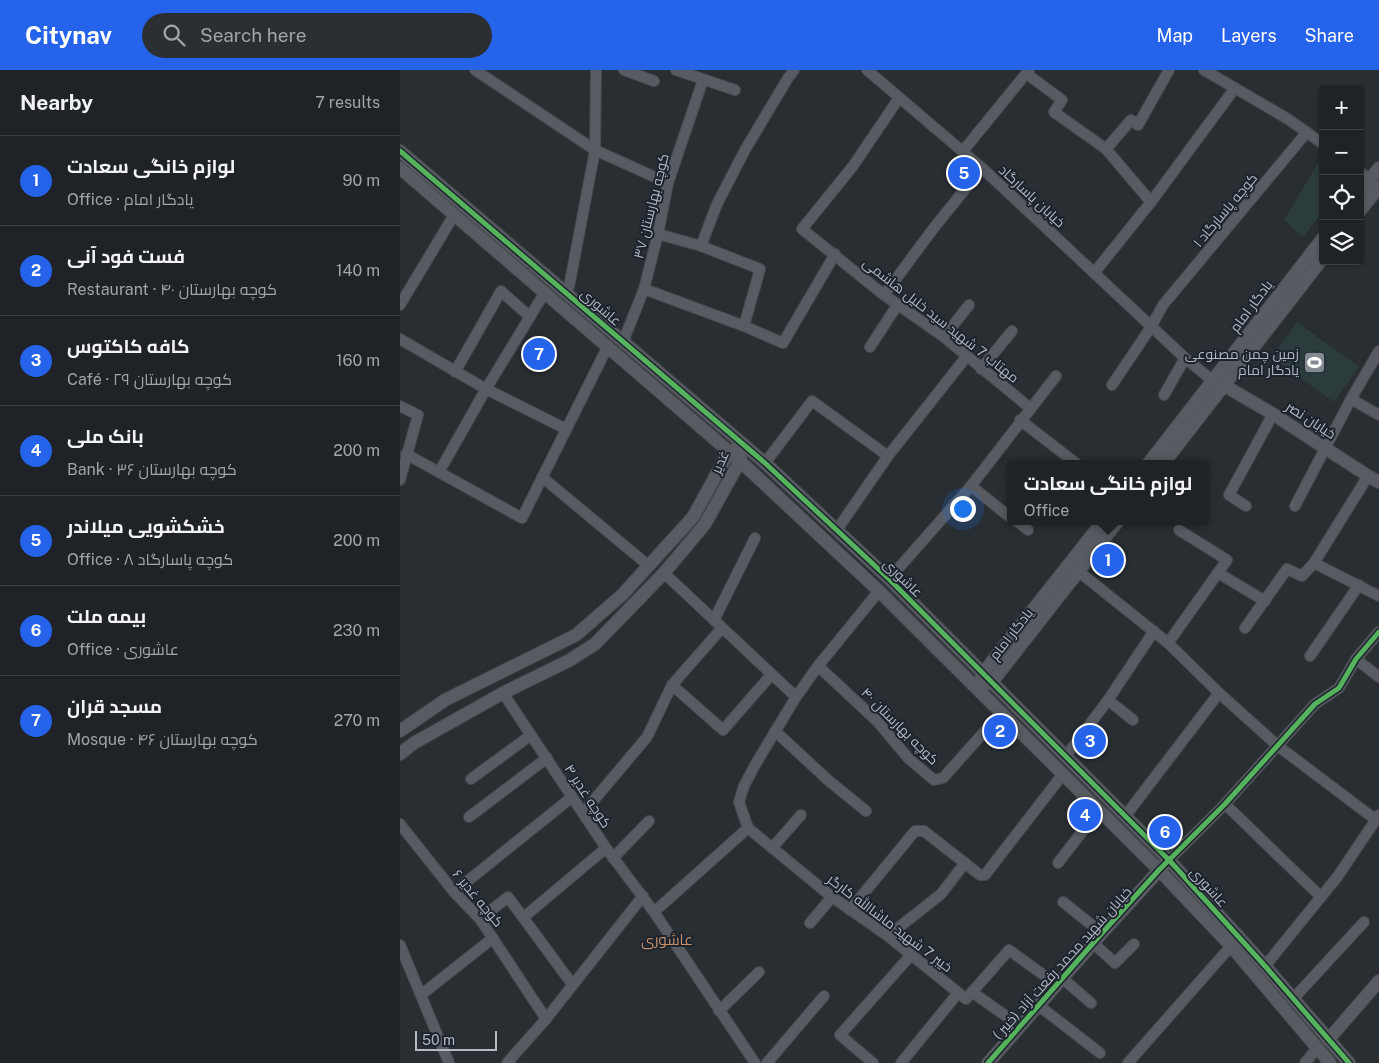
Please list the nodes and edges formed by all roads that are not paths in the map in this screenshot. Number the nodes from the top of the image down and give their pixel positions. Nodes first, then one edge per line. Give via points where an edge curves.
1 (475, 70) edge
2 (596, 70) edge
3 (624, 70) edge
4 (676, 70) edge
5 (794, 70) edge
6 (867, 70) edge
7 (1169, 70) edge
8 (1209, 71) edge
9 (1028, 72) edge
10 (703, 80) junction
11 (654, 81) dead end
12 (1234, 88) junction
13 (735, 90) dead end
14 (899, 98) junction
15 (1307, 132) junction
16 (1319, 141) edge
17 (1106, 149) junction
18 (595, 150) junction
19 (400, 151) edge
20 (963, 151) junction
21 (400, 168) edge
22 (982, 168) junction
23 (1379, 168) edge
24 (1370, 180) edge
25 (668, 183) junction
26 (1364, 198) edge
27 (1151, 202) junction
28 (454, 215) junction
29 (658, 234) junction
30 (1319, 245) edge
31 (700, 246) junction
32 (835, 254) junction
33 (1319, 262) edge
34 (1094, 273) junction
35 (1297, 281) junction
36 (644, 289) junction
37 (545, 292) junction
38 (567, 293) junction
39 (884, 295) junction
40 (898, 304) junction
41 (400, 305) edge
42 (969, 305) dead end
43 (530, 317) junction
44 (744, 326) junction
45 (1152, 327) junction
46 (1012, 331) dead end
47 (944, 337) junction
48 (400, 339) edge
49 (624, 342) junction
50 (608, 346) junction
51 (870, 346) dead end
52 (1379, 351) edge
53 (967, 356) junction
54 (1185, 358) junction
55 (982, 368) junction
56 (455, 372) junction
57 (1056, 376) dead end
58 (1213, 381) junction
59 (1112, 384) dead end
60 (1225, 386) junction
61 (486, 389) junction
62 (1164, 395) dead end
63 (1351, 399) junction
64 (400, 406) edge
65 (1030, 408) junction
66 (1273, 414) junction
67 (1379, 415) edge
68 (1020, 420) junction
69 (566, 429) junction
70 (742, 445) junction
71 (1325, 448) junction
72 (729, 452) junction
73 (406, 454) junction
74 (888, 456) junction
75 (1072, 460) edge
76 (1151, 460) edge
77 (1167, 460) edge
78 (740, 461) junction
79 (764, 463) junction
80 (439, 472) junction
81 (542, 477) junction
82 (1374, 479) edge
83 (400, 480) edge
84 (971, 486) junction
85 (1246, 506) dead end
86 (1295, 506) dead end
87 (1007, 514) edge
88 (693, 517) junction
89 (705, 524) junction
90 (841, 524) dead end
91 (1022, 525) edge
92 (1100, 525) edge
93 (1115, 525) edge
94 (1028, 530) dead end
95 (1179, 530) dead end
96 (755, 538) dead end
97 (1314, 563) junction
98 (649, 566) junction
99 (1078, 571) junction
100 (664, 573) junction
101 (1218, 573) junction
102 (889, 579) junction
103 (1359, 585) junction
104 (879, 591) junction
105 (1379, 596) edge
106 (1264, 601) junction
107 (714, 620) junction
108 (722, 628) junction
109 (1245, 628) dead end
110 (1154, 631) junction
111 (1379, 632) edge
112 (1168, 643) junction
113 (1310, 656) dead end
114 (1003, 658) junction
115 (1356, 659) junction
116 (818, 666) junction
117 (771, 674) junction
118 (988, 677) junction
119 (1379, 677) edge
120 (672, 685) junction
121 (977, 688) junction
122 (504, 693) junction
123 (1219, 694) junction
124 (796, 697) junction
125 (1108, 700) junction
126 (1002, 712) junction
127 (1133, 720) dead end
128 (400, 731) edge
129 (775, 731) junction
130 (531, 735) junction
131 (1278, 746) junction
132 (400, 754) edge
133 (1066, 756) junction
134 (547, 758) junction
135 (1063, 774) junction
136 (472, 779) dead end
137 (572, 797) junction
138 (1225, 804) junction
139 (1099, 810) junction
140 (866, 811) dead end
141 (583, 813) junction
142 (801, 815) dead end
143 (1126, 815) junction
144 (470, 817) dead end
145 (1377, 817) edge
146 (649, 821) dead end
147 (400, 824) edge
148 (748, 828) junction
149 (606, 848) junction
150 (772, 848) junction
151 (613, 858) junction
152 (1169, 860) junction
153 (965, 863) junction
154 (1058, 864) dead end
155 (1156, 874) junction
156 (454, 892) junction
157 (643, 896) junction
158 (832, 897) junction
159 (1321, 897) junction
160 (1064, 902) dead end
161 (850, 910) junction
162 (654, 912) junction
163 (524, 917) junction
164 (480, 919) junction
165 (1364, 922) dead end
166 (810, 923) dead end
167 (1102, 932) junction
168 (888, 936) junction
169 (493, 938) junction
170 (1093, 943) junction
171 (1134, 944) dead end
172 (400, 945) edge
173 (1231, 946) junction
174 (911, 955) junction
175 (1265, 966) junction
176 (758, 972) dead end
177 (1059, 981) junction
178 (1379, 981) edge
179 (572, 984) junction
180 (972, 992) junction
181 (958, 993) junction
182 (421, 995) junction
183 (824, 996) dead end
184 (1293, 1000) junction
185 (1091, 1002) dead end
186 (1038, 1005) junction
187 (720, 1011) junction
188 (546, 1019) junction
189 (1020, 1026) junction
190 (1328, 1040) junction
191 (1317, 1048) junction
192 (1100, 1053) dead end
193 (449, 1063) edge
194 (507, 1063) edge
195 (755, 1063) edge
196 (767, 1063) edge
197 (873, 1063) edge
198 (901, 1063) edge
199 (988, 1063) edge
200 (1128, 1063) edge
201 (1305, 1063) edge
202 (1330, 1063) edge
203 (1349, 1063) edge

1 - 18 street
2 - 18 street
3 - 11 street
4 - 10 street
5 - 31 street via 745,150
6 - 14 street, خیابان پاسارگاد
7 - 17 street via 1138,125 1131,120
8 - 12 street
9 - 17 street via 1062,100 1054,112
9 - 20 street
10 - 13 street
10 - 25 street, کوچه بهارستان ۳۷
12 - 15 street
12 - 27 street
14 - 20 street, خیابان پاسارگاد
14 - 32 street, مهتاب 7 شهید سید خلیل هاشمی via 853,166 802,229
15 - 16 street
15 - 45 street, کوچه پاسارگاد ۱ via 1163,306
17 - 27 street
18 - 25 street
18 - 38 street
19 - 38 street, عاشوری
20 - 22 street, خیابان پاسارگاد
21 - 28 street, عاشوری
22 - 34 street, خیابان پاسارگاد
22 - 39 street
23 - 24 street
24 - 26 street
25 - 29 street, کوچه بهارستان ۳۷
27 - 34 street
28 - 37 street, عاشوری
28 - 41 street
29 - 31 street
29 - 36 street, کوچه بهارستان ۳۷
30 - 35 street, یادگار امام
31 - 44 street via 760,269
32 - 39 street, مهتاب 7 شهید سید خلیل هاشمی
32 - 44 street via 783,343
33 - 35 street, یادگار امام
34 - 45 street, خیابان پاسارگاد
35 - 58 street, یادگار امام
35 - 60 street, یادگار امام
36 - 44 street
36 - 49 street, کوچه بهارستان ۳۷
37 - 43 street
37 - 50 street, عاشوری
38 - 49 street, عاشوری
39 - 40 street, مهتاب 7 شهید سید خلیل هاشمی
40 - 47 street, مهتاب 7 شهید سید خلیل هاشمی
40 - 51 street
42 - 47 street
43 - 56 street via 501,291
43 - 61 street
45 - 54 street, خیابان پاسارگاد
45 - 59 street, کوچه پاسارگاد ۱
46 - 55 street
47 - 53 street, مهتاب 7 شهید سید خلیل هاشمی
48 - 56 street
49 - 70 street, عاشوری
50 - 69 street
50 - 72 street, عاشوری
52 - 63 street
53 - 55 street, مهتاب 7 شهید سید خلیل هاشمی
53 - 74 street
54 - 58 street, خیابان پاسارگاد
54 - 62 street
55 - 65 street, مهتاب 7 شهید سید خلیل هاشمی
56 - 61 street
57 - 65 street
58 - 76 street, یادگار امام
60 - 66 street, خیابان نصر
60 - 77 street, یادگار امام
61 - 69 street
61 - 80 street
63 - 67 street
63 - 71 street
64 - 73 street via 418,416
65 - 68 street
66 - 71 street, خیابان نصر
66 - 85 street via 1229,495
68 - 75 street
68 - 84 street
69 - 81 street
70 - 72 street, غدیر
70 - 78 street, غدیر
70 - 79 street, عاشوری
71 - 82 street, خیابان نصر
71 - 86 street
72 - 78 street, عاشوری
72 - 88 street, غدیر
73 - 80 street
73 - 83 street
74 - 79 street via 812,401
74 - 90 street
78 - 89 street, غدیر
78 - 104 street, عاشوری
79 - 102 street, عاشوری
80 - 81 street via 522,518
81 - 98 street
82 - 97 street
84 - 87 street
84 - 102 street
88 - 89 street via 698,517
88 - 98 street, غدیر
89 - 100 street, غدیر
91 - 94 street
92 - 114 street, یادگار امام
93 - 99 street, یادگار امام
95 - 101 street via 1227,560
96 - 107 street
97 - 103 street
97 - 106 street via 1302,576 1288,569
98 - 128 street, غدیر via 622,595 576,634 444,700
99 - 110 street
99 - 114 street, یادگار امام
100 - 107 street
100 - 122 street, غدیر via 595,644
101 - 106 street
101 - 112 street
102 - 118 street, عاشوری
103 - 105 street
103 - 113 street
104 - 116 street
104 - 121 street, عاشوری
106 - 109 street
107 - 108 street
108 - 117 street
108 - 120 street
110 - 112 street
110 - 125 street
111 - 115 street
112 - 123 street
114 - 118 street, یادگار امام
115 - 119 street
115 - 131 street via 1339,688 1314,704
116 - 124 street
116 - 126 street, کوچه بهارستان ۴۰ via 877,721 908,758 934,780 943,778
117 - 120 street via 722,730
117 - 124 street
118 - 121 street, یادگار امام
118 - 133 street, عاشوری
120 - 141 street via 647,738
121 - 126 street, عاشوری
122 - 130 street, کوچه غدیر ۴
122 - 132 street, غدیر
123 - 131 street
123 - 143 street
124 - 129 street
125 - 127 street
125 - 133 street
126 - 135 street, عاشوری
129 - 140 street
129 - 148 street via 744,786 740,800
130 - 134 street, کوچه غدیر ۴
130 - 136 street
131 - 138 street
131 - 145 street
133 - 143 street, عاشوری
134 - 137 street, کوچه غدیر ۴
134 - 144 street
135 - 139 street, عاشوری
135 - 153 street via 985,875 980,875
137 - 141 street, کوچه غدیر ۴
137 - 156 street
138 - 152 street
138 - 159 street
139 - 154 street
139 - 155 street, عاشوری
141 - 149 street, کوچه غدیر ۴
142 - 150 street
143 - 152 street, عاشوری
145 - 159 street
146 - 151 street
147 - 156 street, کوچه غدیر ۶
148 - 150 street, خیبر 7 شهید ماشاالله کارگر
148 - 162 street
149 - 151 street, کوچه غدیر ۴
149 - 163 street
150 - 158 street, خیبر 7 شهید ماشاالله کارگر
151 - 157 street, کوچه غدیر ۴
152 - 155 street, ( خیبر) خیابان شهید محمد رفعت آزاد
152 - 175 street, عاشوری
153 - 161 street via 924,830 915,831
153 - 168 street via 941,894
155 - 167 street, ( خیبر) خیابان شهید محمد رفعت آزاد
155 - 173 street, عاشوری
156 - 164 street, کوچه غدیر ۶
157 - 162 street, کوچه غدیر ۴
157 - 179 street
158 - 161 street, خیبر 7 شهید ماشاالله کارگر
158 - 166 street
159 - 175 street
160 - 167 street
161 - 168 street, خیبر 7 شهید ماشاالله کارگر
162 - 187 street, کوچه غدیر ۴
163 - 164 street via 508,897
163 - 179 street
164 - 169 street, کوچه غدیر ۶
165 - 184 street
167 - 170 street, ( خیبر) خیابان شهید محمد رفعت آزاد
168 - 174 street, خیبر 7 شهید ماشاالله کارگر
169 - 182 street
169 - 188 street, کوچه غدیر ۶
170 - 171 street via 1115,963
170 - 177 street, ( خیبر) خیابان شهید محمد رفعت آزاد
172 - 182 street
173 - 191 street, عاشوری
173 - 200 street
174 - 181 street, خیبر 7 شهید ماشاالله کارگر
174 - 197 street via 840,1035
175 - 184 street, عاشوری
176 - 187 street
177 - 180 street via 1009,950
177 - 185 street
177 - 186 street, ( خیبر) خیابان شهید محمد رفعت آزاد
178 - 190 street
179 - 188 street
180 - 181 street via 966,999
180 - 189 street
181 - 198 street
182 - 193 street
183 - 196 street
184 - 190 street, عاشوری
186 - 189 street, ( خیبر) خیابان شهید محمد رفعت آزاد
186 - 192 street
187 - 195 street, کوچه غدیر ۴
188 - 194 street
189 - 199 street, ( خیبر) خیابان شهید محمد رفعت آزاد
190 - 203 street, عاشوری
191 - 201 street
191 - 202 street, عاشوری

